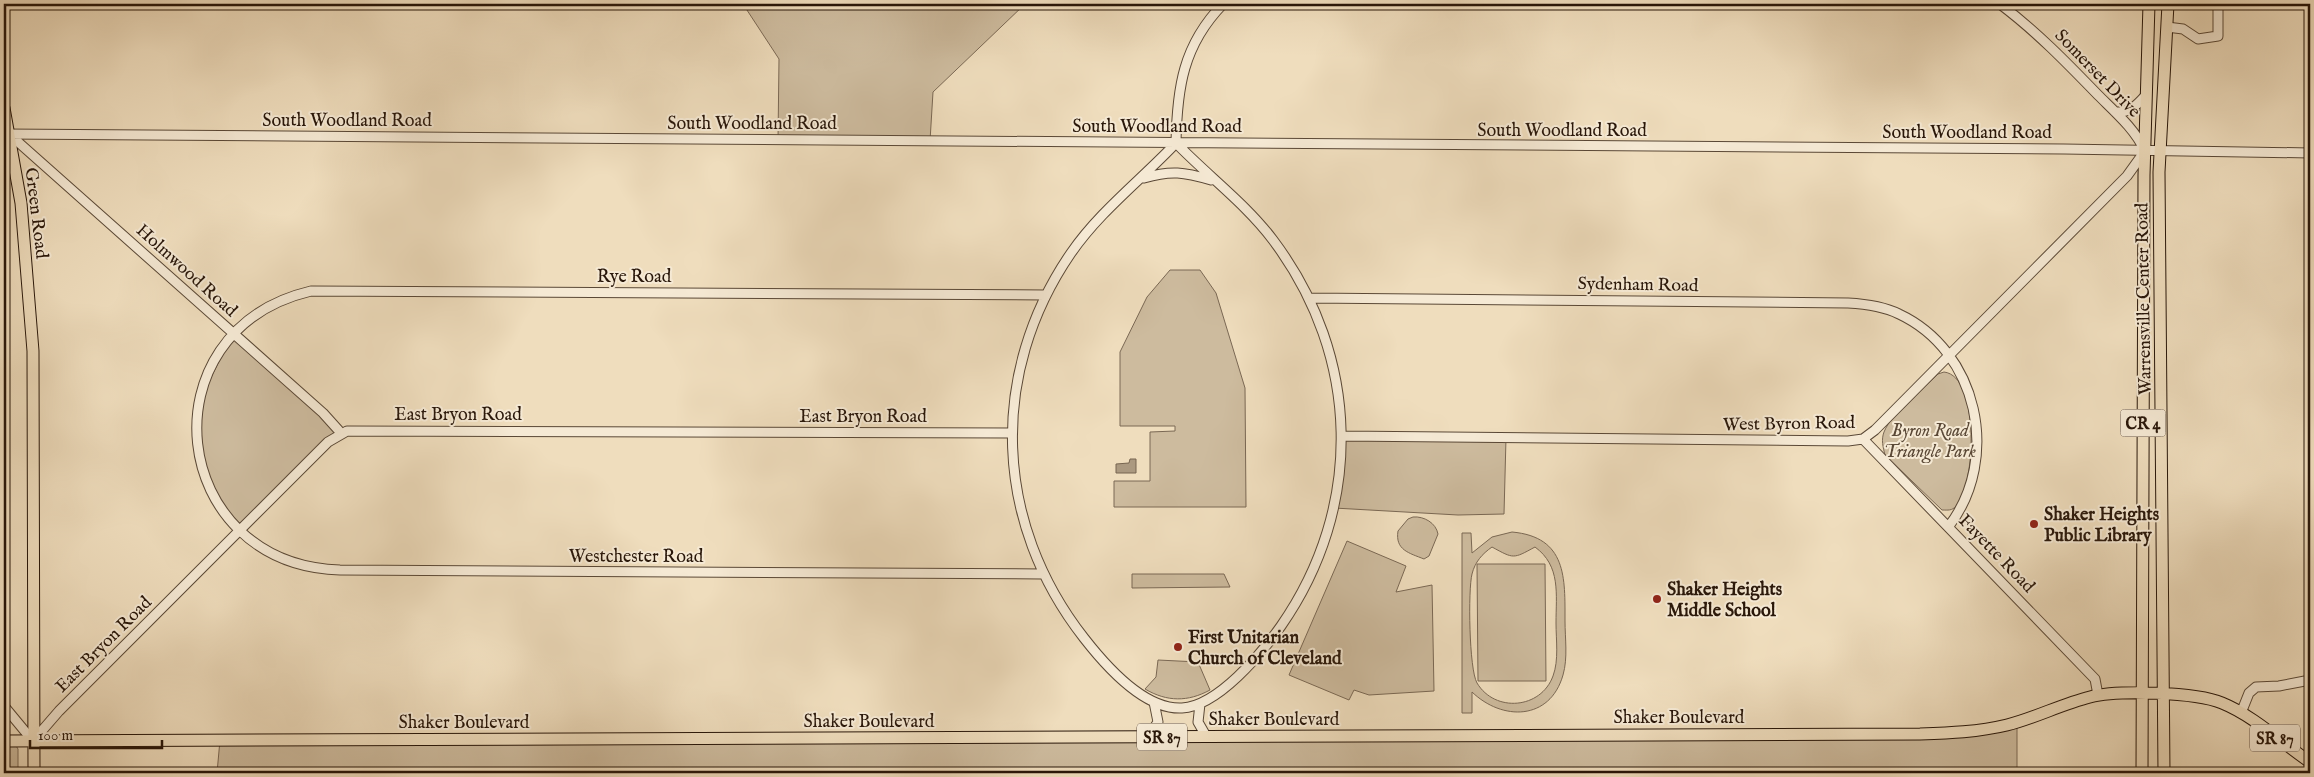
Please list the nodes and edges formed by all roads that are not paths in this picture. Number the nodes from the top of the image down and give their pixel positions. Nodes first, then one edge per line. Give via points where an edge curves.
1 (1222, 4) edge
2 (2000, 4) edge
3 (2149, 4) edge
4 (2168, 4) edge
5 (2218, 4) edge
6 (2167, 27) junction
7 (2146, 96) junction
8 (4, 108) edge
9 (2114, 112) junction
10 (5, 136) edge
11 (1176, 143) junction
12 (2145, 151) junction
13 (2160, 151) junction
14 (2310, 154) edge
15 (1142, 179) junction
16 (1214, 181) junction
17 (1046, 295) junction
18 (1310, 298) junction
19 (234, 333) junction
20 (1949, 355) junction
21 (341, 433) junction
22 (1012, 433) junction
23 (1342, 436) junction
24 (1863, 438) junction
25 (1949, 526) junction
26 (239, 530) junction
27 (1042, 574) junction
28 (2310, 680) edge
29 (2143, 694) junction
30 (2098, 695) junction
31 (2163, 695) junction
32 (1154, 702) junction
33 (1200, 704) junction
34 (4, 706) edge
35 (2240, 713) junction
36 (1206, 736) junction
37 (1148, 737) junction
38 (4, 741) edge
39 (33, 741) junction
40 (2310, 762) edge
41 (34, 773) edge
42 (2142, 773) edge
43 (2164, 773) edge

1 - 11 street via 1203,27 1186,62 1178,94
2 - 9 street, Somerset Drive via 2028,24
3 - 7 main road, Warrensville Center Road / CR 4
4 - 6 main road, Warrensville Center Road
5 - 6 street via 2218,36 2198,39 2183,29
6 - 13 main road, Warrensville Center Road
7 - 9 street via 2127,112
7 - 12 main road, Warrensville Center Road / CR 4
8 - 10 main road, Green Road
9 - 12 street, Somerset Drive
10 - 11 street, South Woodland Road
10 - 19 street, Holmwood Road
10 - 39 main road, Green Road via 21,203 34,351
11 - 12 street, South Woodland Road
11 - 15 street
11 - 16 street
12 - 13 street, South Woodland Road
12 - 20 street, West Byron Road via 2127,176
12 - 29 main road, Warrensville Center Road / CR 4
13 - 14 street, South Woodland Road
13 - 31 main road, Warrensville Center Road / CR 4
15 - 16 street via 1160,173 1182,172
15 - 17 street via 1096,221 1070,254
16 - 18 street via 1258,221
17 - 19 street, Rye Road via 323,290 276,303 256,314
17 - 22 street via 1023,357 1015,394
18 - 20 street, Sydenham Road via 1863,304 1887,309 1909,319 1929,333
18 - 23 street via 1332,361
19 - 21 street, Holmwood Road
19 - 26 street, Rye Road via 216,355 203,382 196,436 198,457 212,494 223,513
20 - 24 street, West Byron Road via 1875,430
20 - 25 street, Sydenham Road via 1972,400 1977,446 1972,483
21 - 22 street, East Bryon Road via 362,430
21 - 26 street, East Bryon Road
22 - 27 street via 1013,465 1021,509
23 - 24 street, West Byron Road via 1848,441
23 - 33 street via 1334,508 1310,579 1269,642 1231,682
24 - 25 street, Fayette Road
25 - 30 street, Fayette Road via 2095,679
26 - 27 street, Westchester Road via 272,554 329,570
26 - 39 street, East Bryon Road
27 - 32 street via 1092,648 1121,678
28 - 35 street via 2256,687 2249,693
29 - 30 main road, Shaker Boulevard / SR 87
29 - 31 main road, Shaker Boulevard / SR 87
29 - 42 main road, Warrensville Center Road / CR 4
30 - 36 main road, Shaker Boulevard / SR 87 via 2005,725 1947,733
31 - 35 main road, Shaker Boulevard / SR 87 via 2214,700
31 - 43 main road, Warrensville Center Road / CR 4
32 - 33 street via 1176,708
32 - 37 street via 1158,722
33 - 36 street via 1198,722
34 - 39 street
35 - 40 main road, Shaker Boulevard / SR 87
36 - 37 main road, Shaker Boulevard / SR 87
37 - 39 main road, Shaker Boulevard / SR 87
38 - 39 main road, Shaker Boulevard / SR 87
39 - 41 main road, Green Road

